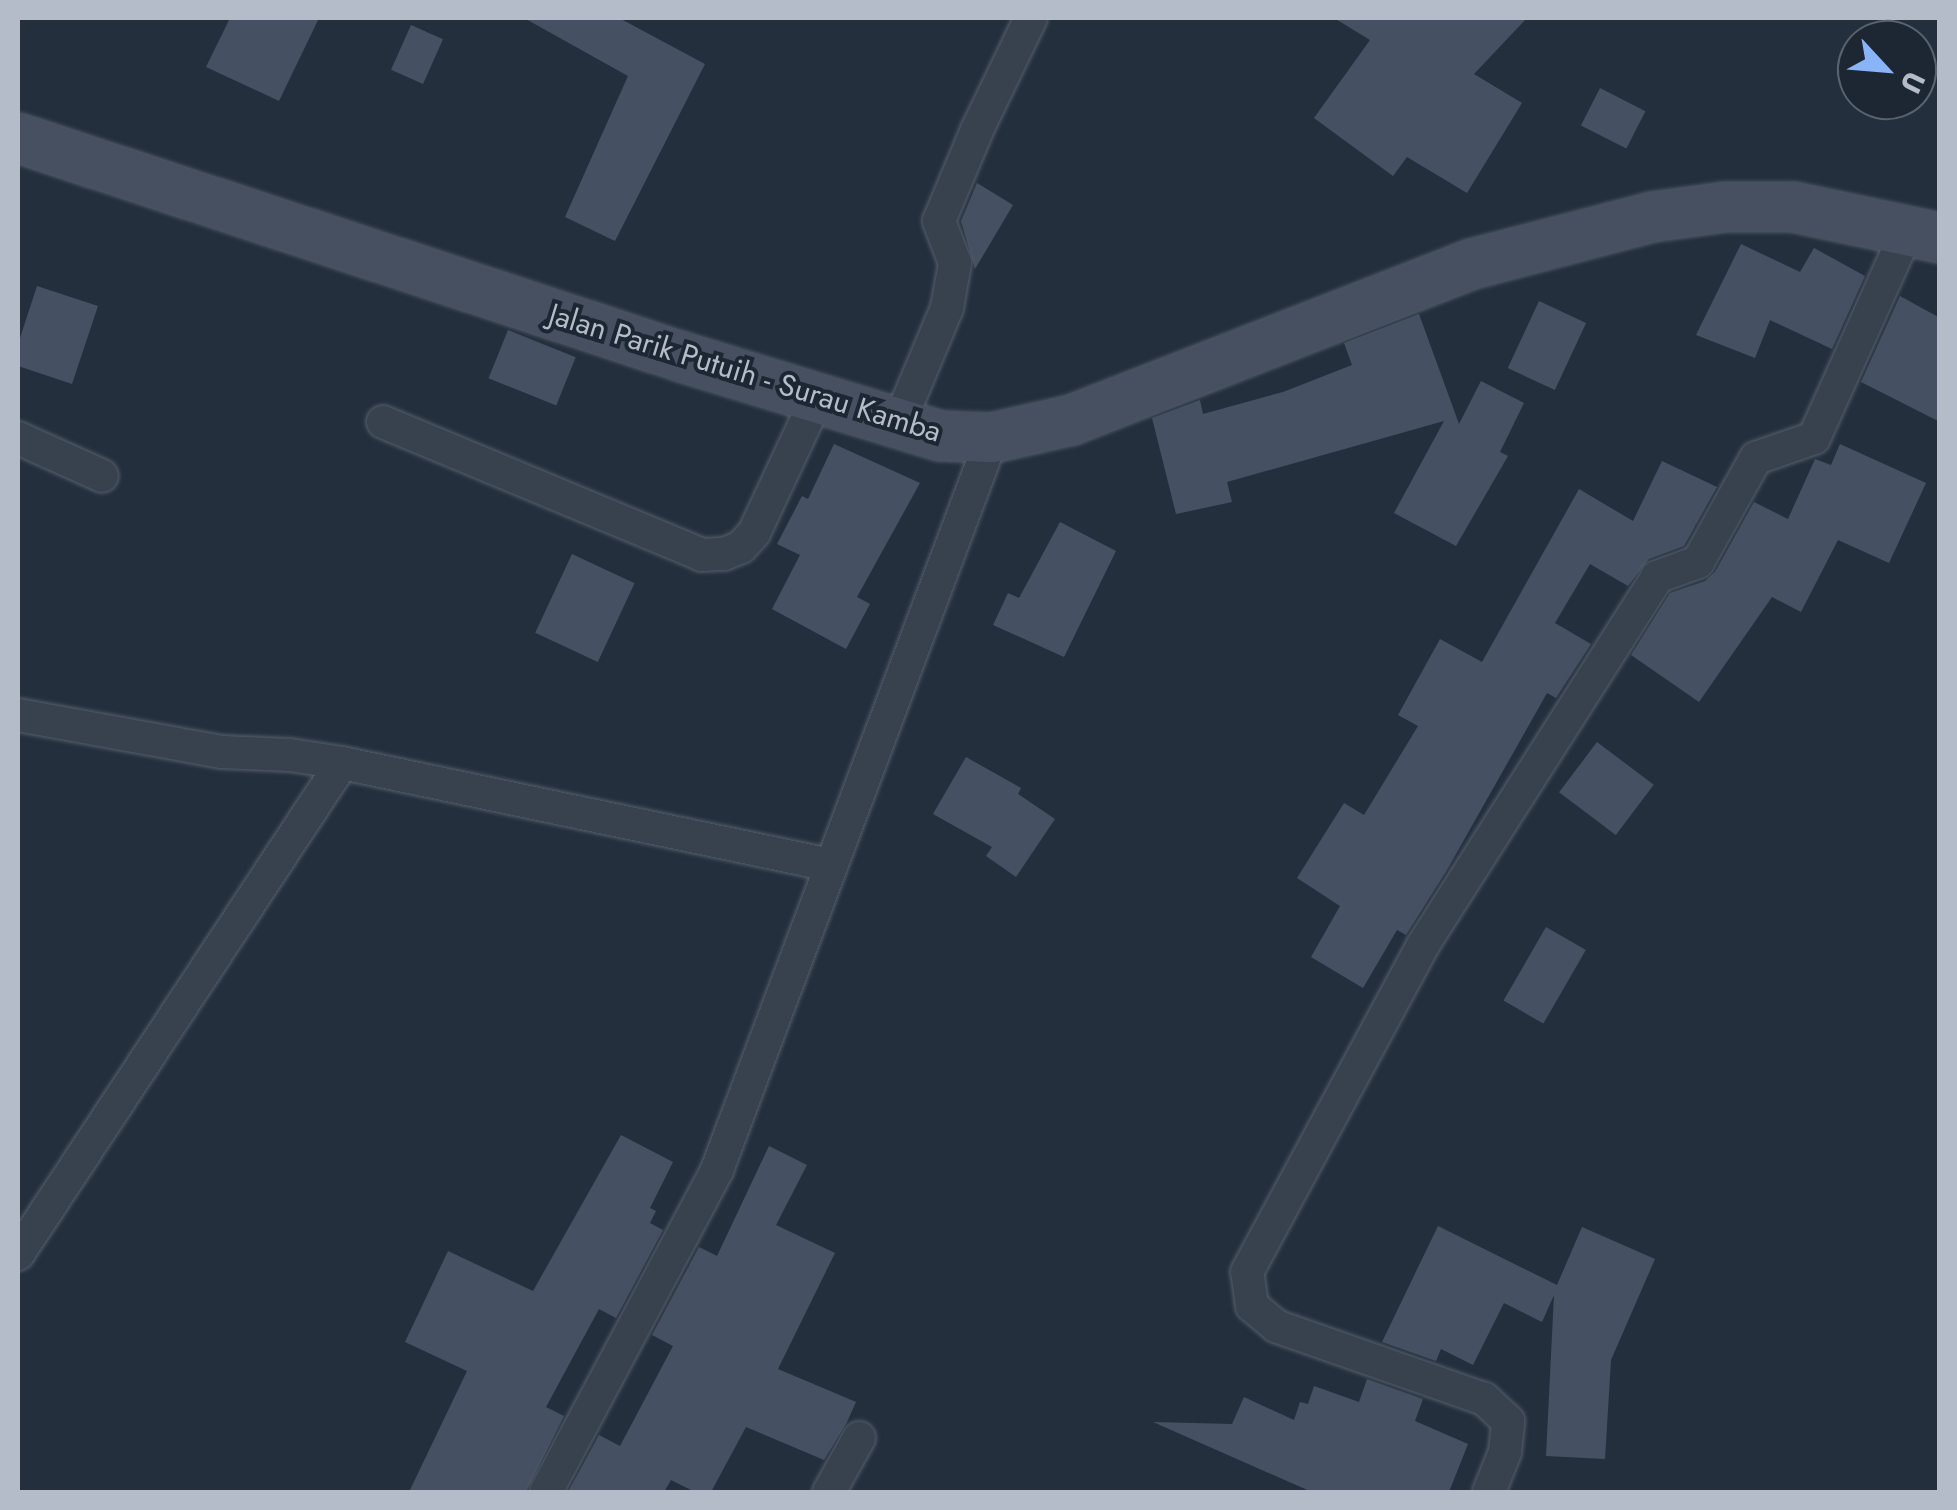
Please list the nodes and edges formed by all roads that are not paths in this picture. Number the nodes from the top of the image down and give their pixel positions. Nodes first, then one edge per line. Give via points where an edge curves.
1 (1032, 18) edge
2 (18, 138) edge
3 (1924, 233) edge
4 (816, 400) junction
5 (383, 422) dead end
6 (898, 425) junction
7 (18, 438) edge
8 (992, 438) junction
9 (102, 476) dead end
10 (18, 714) edge
11 (342, 764) junction
12 (832, 865) junction
13 (18, 1254) edge
14 (858, 1438) dead end
15 (546, 1492) edge
16 (829, 1492) edge
17 (1489, 1492) edge

1 - 6 street via 939,221 955,263 947,308
2 - 4 street, Jalan Parik Putuih - Surau Kamba
3 - 8 street, Jalan Parik Putuih - Surau Kamba via 1792,206 1652,217 1472,264 1131,400
3 - 17 street via 1814,438 1756,458 1698,562 1657,577 1423,945 1247,1272 1252,1306 1276,1326 1484,1399 1508,1421 1505,1452
4 - 5 street via 754,532 724,554 702,555
4 - 6 street, Jalan Parik Putuih - Surau Kamba
6 - 8 street, Jalan Parik Putuih - Surau Kamba
7 - 9 street
8 - 12 street
10 - 11 street via 143,740
11 - 12 street
11 - 13 street
12 - 15 street via 716,1170
14 - 16 street

